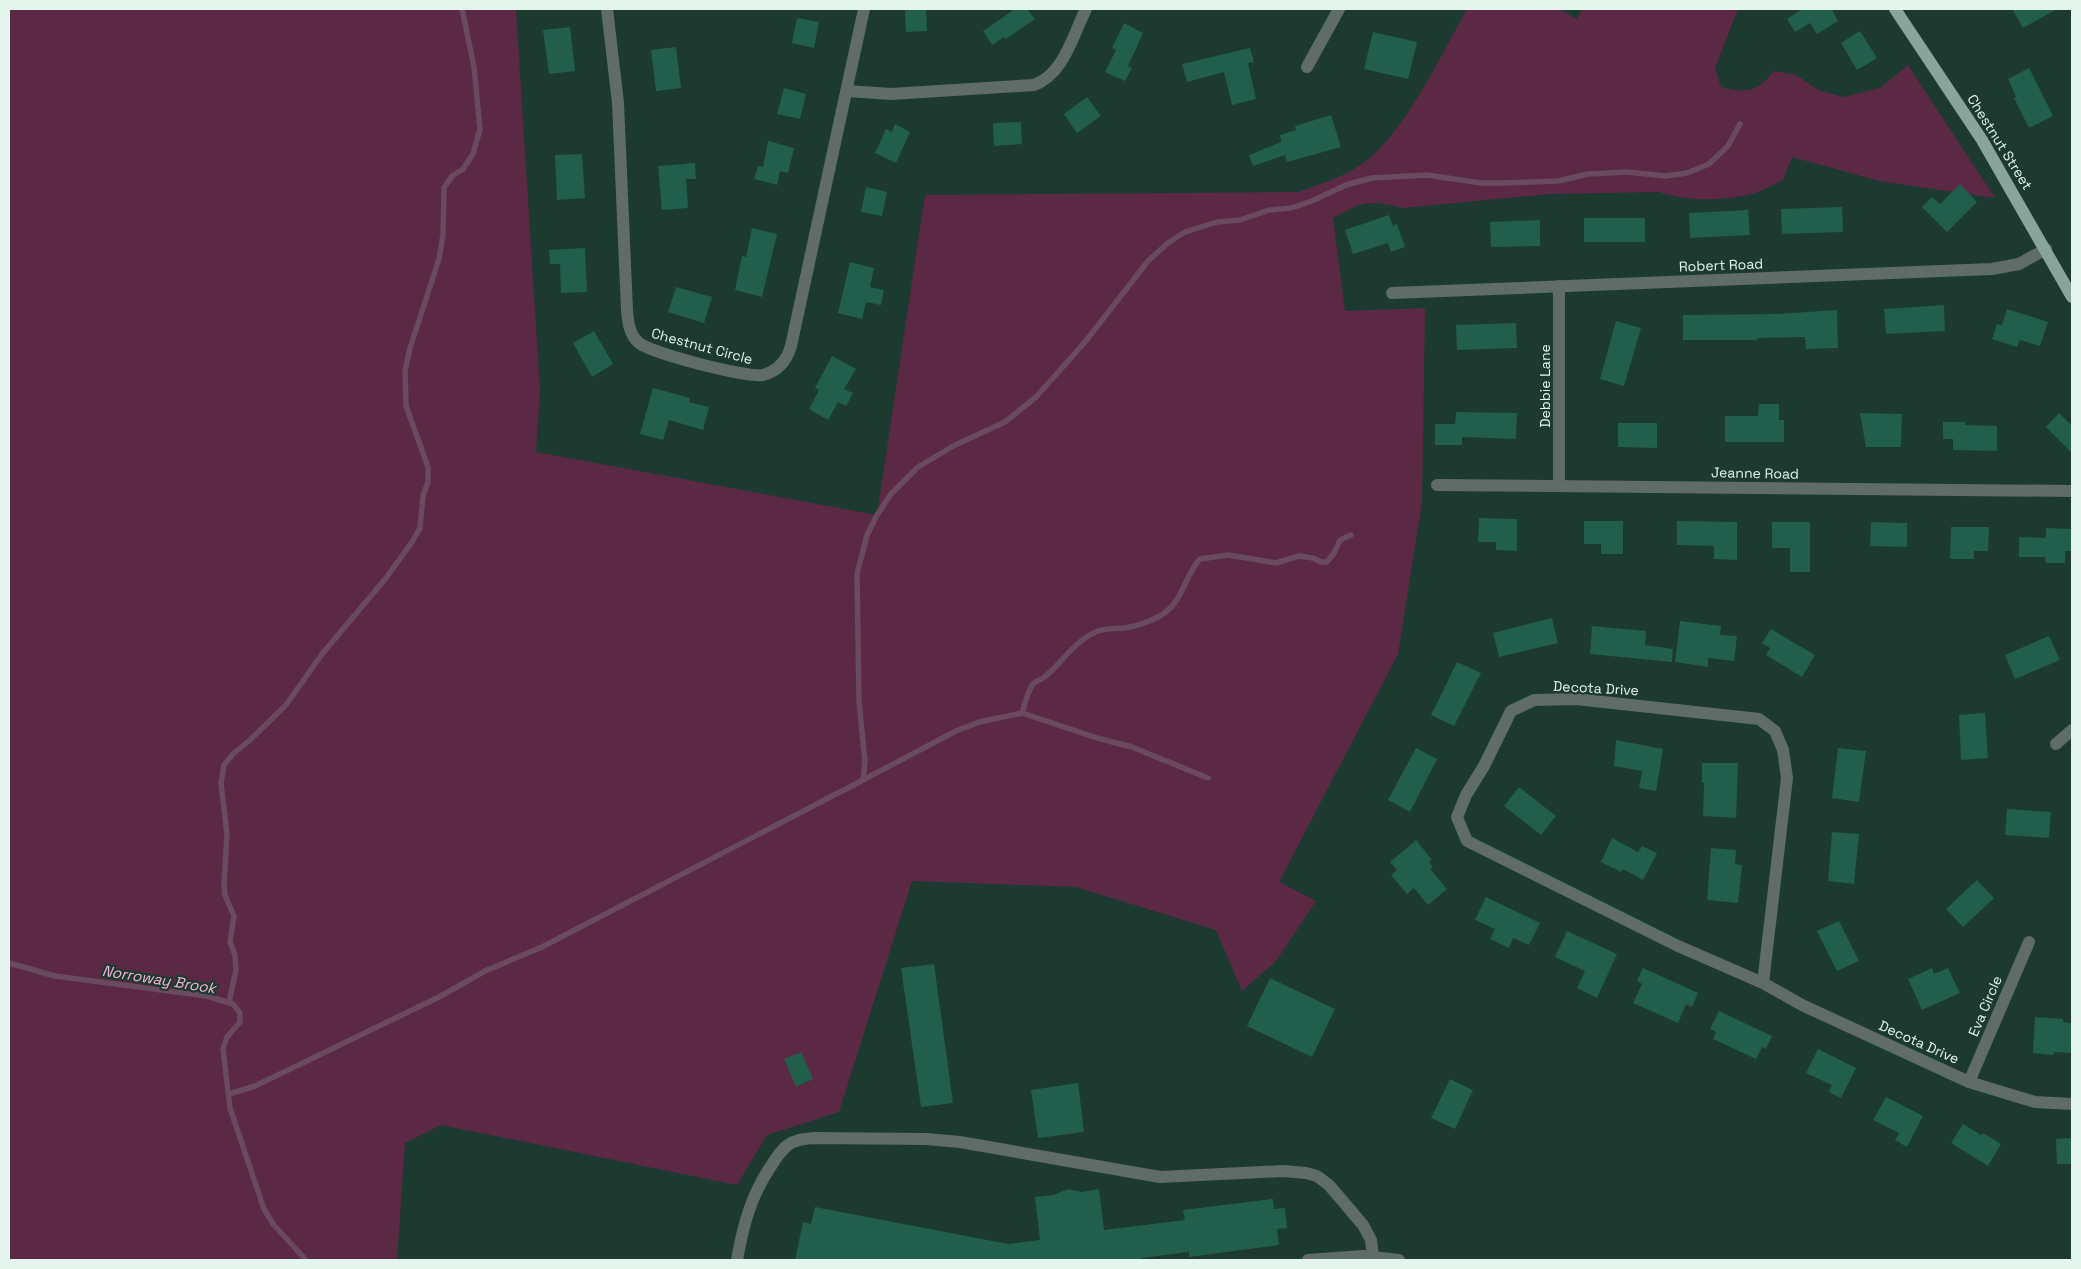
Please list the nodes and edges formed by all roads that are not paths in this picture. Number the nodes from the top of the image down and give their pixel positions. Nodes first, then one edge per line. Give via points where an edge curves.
1 (607, 9) edge
2 (864, 9) edge
3 (1086, 9) edge
4 (1339, 9) edge
5 (1894, 9) edge
6 (1307, 67) dead end
7 (847, 91) junction
8 (2046, 250) junction
9 (1559, 286) junction
10 (1392, 293) dead end
11 (2072, 297) edge
12 (1438, 485) dead end
13 (1560, 485) junction
14 (2072, 491) edge
15 (2072, 730) edge
16 (2056, 744) dead end
17 (2029, 942) dead end
18 (1762, 983) junction
19 (1969, 1082) junction
20 (2072, 1104) edge
21 (1373, 1256) junction
22 (737, 1260) edge
23 (1308, 1260) edge
24 (1399, 1260) edge

1 - 7 street, Chestnut Circle via 618,103 627,319 638,343 655,351 747,375 763,375 784,362 794,337
2 - 7 street, Chestnut Circle
3 - 7 street via 1059,64 1048,78 1034,85 891,94
4 - 6 street
5 - 8 main road, Chestnut Street via 1982,140
8 - 9 street, Robert Road via 2002,269
8 - 11 main road, Chestnut Street
9 - 10 street, Robert Road
9 - 13 street, Debbie Lane
12 - 13 street, Jeanne Road
13 - 14 street, Jeanne Road
15 - 16 street
17 - 19 street, Eva Circle
18 - 18 street, Decota Drive via 1787,778 1783,750 1775,731 1759,719 1576,699 1534,700 1511,711 1457,816 1467,841 1678,946
18 - 19 street, Decota Drive via 1802,1005
19 - 20 street, Decota Drive via 2035,1102
21 - 22 street via 1371,1240 1363,1225 1329,1185 1306,1173 1283,1171 1160,1177 960,1142 814,1138 789,1144 766,1173 744,1220
21 - 23 street
21 - 24 street

